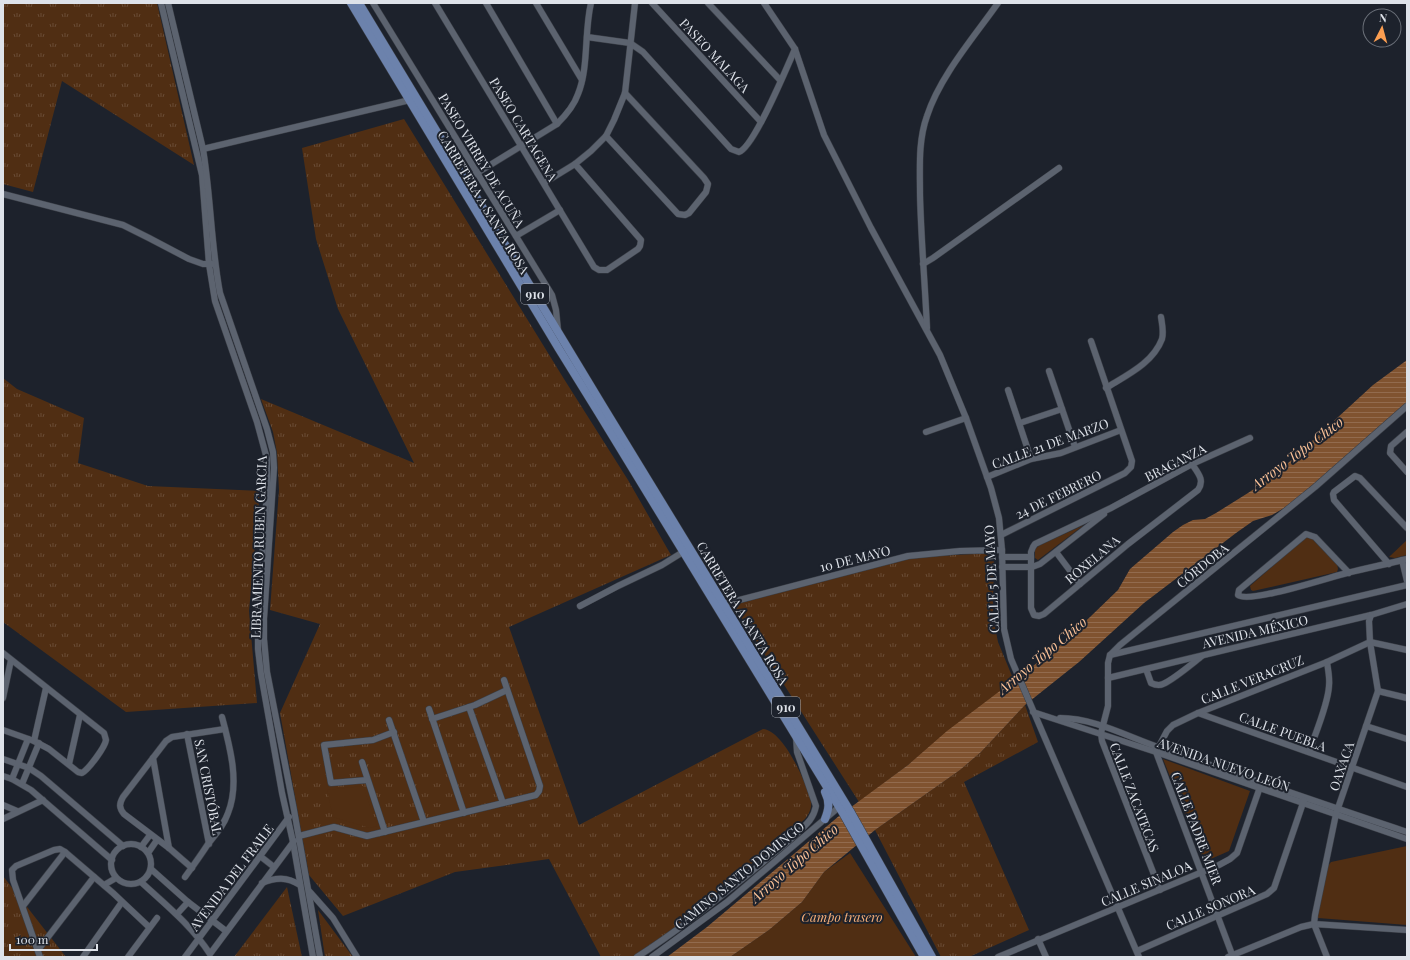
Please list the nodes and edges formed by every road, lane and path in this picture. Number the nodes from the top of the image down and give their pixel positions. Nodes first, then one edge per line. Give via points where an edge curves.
1 (161, 3) edge
2 (168, 3) edge
3 (351, 3) edge
4 (359, 3) edge
5 (373, 3) edge
6 (435, 3) edge
7 (486, 3) edge
8 (536, 3) edge
9 (635, 3) edge
10 (652, 3) edge
11 (708, 3) edge
12 (764, 3) edge
13 (998, 3) edge
14 (589, 5) edge
15 (587, 37) junction
16 (630, 43) junction
17 (795, 49) junction
18 (403, 52) junction
19 (392, 58) junction
20 (582, 80) junction
21 (780, 80) junction
22 (625, 93) junction
23 (410, 100) junction
24 (440, 112) junction
25 (429, 119) junction
26 (761, 122) junction
27 (557, 124) junction
28 (606, 136) junction
29 (521, 146) junction
30 (203, 149) junction
31 (575, 164) junction
32 (1059, 168) dead end
33 (476, 173) junction
34 (462, 182) junction
35 (544, 182) junction
36 (3, 194) edge
37 (560, 210) junction
38 (516, 236) junction
39 (212, 264) junction
40 (923, 264) junction
41 (1161, 317) dead end
42 (927, 330) junction
43 (558, 333) junction
44 (1090, 341) dead end
45 (1049, 371) dead end
46 (1106, 388) junction
47 (1008, 390) dead end
48 (1407, 406) edge
49 (1062, 409) junction
50 (601, 410) junction
51 (966, 418) junction
52 (1020, 423) junction
53 (1121, 430) junction
54 (926, 432) dead end
55 (1407, 432) edge
56 (1250, 438) dead end
57 (1075, 447) junction
58 (1031, 459) junction
59 (1192, 464) junction
60 (1407, 472) edge
61 (988, 477) junction
62 (1111, 508) junction
63 (1407, 528) edge
64 (1001, 535) junction
65 (1034, 545) joint
66 (1002, 550) junction
67 (684, 552) junction
68 (1056, 552) junction
69 (1002, 557) junction
70 (1032, 557) junction
71 (1404, 560) edge
72 (1389, 564) junction
73 (1002, 567) junction
74 (1032, 567) junction
75 (1349, 573) junction
76 (1407, 581) edge
77 (1080, 584) junction
78 (1407, 585) edge
79 (1407, 604) edge
80 (720, 605) junction
81 (580, 606) dead end
82 (1371, 615) junction
83 (1370, 642) junction
84 (1407, 650) edge
85 (3, 653) edge
86 (1110, 655) junction
87 (1203, 655) junction
88 (12, 660) junction
89 (1326, 662) junction
90 (1146, 669) junction
91 (1108, 678) junction
92 (504, 680) dead end
93 (46, 688) junction
94 (507, 690) junction
95 (1378, 691) junction
96 (3, 698) edge
97 (1407, 698) edge
98 (470, 707) junction
99 (429, 709) dead end
100 (1033, 712) junction
101 (1198, 713) junction
102 (80, 714) junction
103 (222, 716) dead end
104 (432, 719) junction
105 (389, 720) dead end
106 (1366, 726) junction
107 (225, 729) junction
108 (3, 730) edge
109 (1102, 730) junction
110 (394, 732) junction
111 (187, 734) junction
112 (796, 736) junction
113 (1407, 739) edge
114 (34, 741) junction
115 (1157, 749) junction
116 (1309, 752) junction
117 (153, 758) junction
118 (3, 759) edge
119 (362, 762) dead end
120 (18, 763) junction
121 (69, 764) junction
122 (29, 768) junction
123 (815, 768) junction
124 (1352, 768) junction
125 (3, 776) edge
126 (12, 778) junction
127 (368, 780) junction
128 (22, 784) junction
129 (1260, 785) junction
130 (1407, 787) edge
131 (43, 800) junction
132 (1304, 800) junction
133 (502, 803) junction
134 (3, 805) edge
135 (839, 808) junction
136 (294, 810) junction
137 (17, 812) junction
138 (1337, 812) junction
139 (464, 813) junction
140 (847, 813) junction
141 (288, 818) junction
142 (3, 819) edge
143 (825, 819) junction
144 (424, 822) junction
145 (1394, 831) junction
146 (385, 832) junction
147 (1407, 832) edge
148 (150, 835) junction
149 (299, 836) junction
150 (1407, 839) edge
151 (157, 840) junction
152 (293, 842) junction
153 (209, 844) junction
154 (123, 846) junction
155 (141, 847) junction
156 (866, 847) junction
157 (169, 848) junction
158 (65, 852) junction
159 (148, 854) junction
160 (260, 856) junction
161 (112, 860) junction
162 (274, 867) junction
163 (192, 868) junction
164 (151, 869) junction
165 (1202, 872) junction
166 (185, 877) dead end
167 (94, 878) junction
168 (119, 880) junction
169 (141, 882) junction
170 (261, 884) junction
171 (104, 885) junction
172 (300, 885) junction
173 (1160, 890) junction
174 (309, 892) junction
175 (113, 893) junction
176 (122, 902) junction
177 (188, 902) junction
178 (23, 906) junction
179 (1118, 908) junction
180 (1107, 912) junction
181 (177, 914) junction
182 (1217, 915) junction
183 (1121, 917) junction
184 (156, 918) dead end
185 (212, 920) junction
186 (1314, 924) junction
187 (149, 928) junction
188 (1407, 930) edge
189 (226, 932) junction
190 (199, 938) junction
191 (1038, 939) junction
192 (38, 950) junction
193 (1138, 954) edge
194 (1231, 956) edge
195 (40, 957) edge
196 (83, 957) edge
197 (128, 957) edge
198 (185, 957) edge
199 (313, 957) edge
200 (320, 957) edge
201 (357, 957) edge
202 (637, 957) edge
203 (652, 957) edge
204 (924, 957) edge
205 (932, 957) edge
206 (998, 957) edge
207 (1046, 957) edge
208 (1327, 957) edge

1 - 39 street, LIBRAMIENTO RUBEN GARCIA via 202,176
2 - 30 street, LIBRAMIENTO RUBEN GARCIA
3 - 23 main road, CARRETERA A SANTA ROSA / 910
4 - 19 main road, CARRETERA A SANTA ROSA / 910
5 - 18 street, PASEO VIRREY DE ACUÑA
6 - 29 street, PASEO CARTAGENA
7 - 27 street
8 - 20 street
9 - 16 street
10 - 26 street, PASEO MALAGA
11 - 21 street
12 - 17 street, CALLE 5 DE MAYO
13 - 40 street via 947,75 925,121 920,169
14 - 15 street
15 - 16 street
15 - 20 street
16 - 22 street
16 - 26 street via 643,52 731,149 739,152 746,148
17 - 21 street
17 - 42 street, CALLE 5 DE MAYO via 824,135
18 - 19 street
18 - 24 street, PASEO VIRREY DE ACUÑA
19 - 25 main road, CARRETERA A SANTA ROSA / 910
20 - 27 street via 573,104
21 - 26 street
22 - 28 street
22 - 28 street via 704,178 708,184 706,192 689,213 681,215 674,211
23 - 30 street
23 - 34 main road, CARRETERA A SANTA ROSA / 910
24 - 25 street
24 - 33 street, PASEO VIRREY DE ACUÑA
25 - 34 main road, CARRETERA A SANTA ROSA / 910
27 - 29 street
28 - 31 street
29 - 33 street
29 - 35 street, PASEO CARTAGENA
30 - 39 street, LIBRAMIENTO RUBEN GARCIA via 207,173
31 - 35 street
31 - 37 street, PASEO CARTAGENA via 641,243 638,249 607,270 599,270 594,267
32 - 40 street
33 - 34 street
33 - 38 street, PASEO VIRREY DE ACUÑA
34 - 43 main road, CARRETERA A SANTA ROSA / 910
34 - 50 main road, CARRETERA A SANTA ROSA / 910 via 559,349
35 - 37 street, PASEO CARTAGENA
36 - 39 street via 123,225 189,259
37 - 38 street
38 - 43 street, PASEO VIRREY DE ACUÑA via 552,295
39 - 136 street, LIBRAMIENTO RUBEN GARCIA via 273,452 274,476 264,639 267,672
39 - 141 street, LIBRAMIENTO RUBEN GARCIA via 215,301 267,459 258,648
40 - 42 street
41 - 46 street via 1162,338 1153,353 1140,367
42 - 51 street, CALLE 5 DE MAYO
43 - 50 main road, CARRETERA A SANTA ROSA / 910
44 - 46 street
45 - 49 street
46 - 53 street
47 - 52 street
48 - 86 street, CÓRDOBA via 1315,487
49 - 52 street
49 - 57 street
50 - 67 main road, CARRETERA A SANTA ROSA / 910
50 - 80 main road, CARRETERA A SANTA ROSA / 910
51 - 54 street
51 - 61 street, CALLE 5 DE MAYO
52 - 58 street
53 - 57 street, CALLE 21 DE MARZO
53 - 64 street, 24 DE FEBRERO via 1132,461 1131,467 1125,473
55 - 60 street via 1391,446 1390,453
56 - 59 street, BRAGANZA
57 - 58 street, CALLE 21 DE MARZO via 1061,453
58 - 61 street, CALLE 21 DE MARZO
59 - 62 street, BRAGANZA
59 - 77 street, ROXELANA via 1200,476 1201,485 1198,490
61 - 64 street, CALLE 5 DE MAYO
62 - 65 street, BRAGANZA
62 - 68 street, BRAGANZA
63 - 72 street via 1356,476 1334,492 1332,498
64 - 66 street, CALLE 5 DE MAYO
65 - 70 street, ROXELANA
66 - 69 street, CALLE 5 DE MAYO
66 - 80 street, 10 DE MAYO via 908,556
67 - 80 main road, CARRETERA A SANTA ROSA / 910
67 - 81 street via 662,566
68 - 74 street, BRAGANZA
68 - 77 street
69 - 70 street
69 - 73 street, CALLE 5 DE MAYO
70 - 74 street, ROXELANA
71 - 72 street
71 - 76 street
72 - 75 street
73 - 74 street
73 - 100 street, CALLE 5 DE MAYO via 1004,629 1011,659
74 - 77 street, ROXELANA via 1031,608 1036,616 1044,614
75 - 75 street via 1315,536 1306,534 1237,594 1240,597 1250,597 1275,593
78 - 86 street, AVENIDA MÉXICO
79 - 82 street, AVENIDA MÉXICO
80 - 112 main road, CARRETERA A SANTA ROSA / 910
80 - 140 main road, CARRETERA A SANTA ROSA / 910
82 - 83 street, OAXACA
82 - 87 street, AVENIDA MÉXICO
83 - 84 street
83 - 89 street, CALLE VERACRUZ
83 - 95 street, OAXACA
85 - 88 street
86 - 91 street
87 - 90 street, AVENIDA MÉXICO
87 - 90 street via 1161,685 1151,683
88 - 93 street
88 - 96 street
89 - 101 street, CALLE VERACRUZ
89 - 116 street via 1330,679 1328,693
90 - 91 street, AVENIDA MÉXICO
91 - 109 street via 1108,706
92 - 94 street
93 - 102 street
93 - 114 street
94 - 98 street
94 - 133 street via 540,786 536,795
95 - 97 street
95 - 106 street, OAXACA
98 - 104 street
98 - 133 street
99 - 104 street
100 - 109 street, AVENIDA NUEVO LEÓN
100 - 179 street, CALLE 5 DE MAYO
101 - 115 street, CALLE VERACRUZ via 1173,725
101 - 116 street, CALLE PUEBLA
102 - 121 street
102 - 121 street via 104,733 106,743 82,773
103 - 107 street
104 - 139 street
105 - 110 street
106 - 113 street
106 - 124 street, OAXACA
107 - 111 street
107 - 153 street via 231,760 233,792 222,827
108 - 114 street
109 - 115 street, AVENIDA NUEVO LEÓN
109 - 173 street, CALLE ZACATECAS via 1104,749
110 - 127 street via 373,740 324,745 331,783
110 - 144 street
111 - 117 street via 172,736
111 - 153 street, SAN CRISTÓBAL
112 - 123 main road, CARRETERA A SANTA ROSA / 910
112 - 202 street via 798,752 816,806 810,820 734,886
114 - 120 street
114 - 121 street
114 - 122 street
115 - 129 street, AVENIDA NUEVO LEÓN
115 - 165 street, CALLE PADRE MIER
116 - 124 street, CALLE PUEBLA
117 - 148 street via 126,792 119,807
117 - 157 street
118 - 120 street
119 - 127 street
120 - 122 street
120 - 126 street
122 - 128 street
122 - 154 street
123 - 135 main road, CARRETERA A SANTA ROSA / 910
123 - 143 main road via 816,777 828,801
124 - 130 street, CALLE PUEBLA
124 - 138 street, OAXACA
125 - 126 street
126 - 128 street
127 - 146 street
128 - 131 street
129 - 132 street, AVENIDA NUEVO LEÓN
129 - 165 street, CALLE SINALOA via 1237,853 1226,862
131 - 137 street
131 - 161 street
132 - 138 street, AVENIDA NUEVO LEÓN
132 - 182 street, CALLE SONORA via 1274,888 1267,894
133 - 139 street
134 - 137 street
135 - 140 main road, CARRETERA A SANTA ROSA / 910
135 - 143 street, CAMINO SANTO DOMINGO
136 - 141 street, AVENIDA DEL FRAILE
136 - 149 street, LIBRAMIENTO RUBEN GARCIA
137 - 142 street
138 - 145 street, AVENIDA NUEVO LEÓN
138 - 186 street, OAXACA
139 - 144 street
140 - 156 main road, CARRETERA A SANTA ROSA / 910
141 - 152 street, LIBRAMIENTO RUBEN GARCIA
141 - 160 street, AVENIDA DEL FRAILE
143 - 203 street, CAMINO SANTO DOMINGO via 727,902
144 - 146 street
145 - 147 street
145 - 150 street, AVENIDA NUEVO LEÓN
146 - 149 street via 367,836 334,827
148 - 151 street
148 - 155 street
149 - 152 street
149 - 174 street, LIBRAMIENTO RUBEN GARCIA
151 - 157 street
151 - 159 street
152 - 162 street
152 - 172 street, LIBRAMIENTO RUBEN GARCIA
153 - 163 street
154 - 155 street via 129,844
154 - 161 street via 114,854
155 - 159 street
156 - 204 main road, CARRETERA A SANTA ROSA / 910
156 - 205 main road, CARRETERA A SANTA ROSA / 910
157 - 163 street
158 - 167 street
158 - 178 street
158 - 178 street via 60,849 54,850 13,868 13,880
159 - 164 street via 151,858
160 - 162 street
160 - 185 street, AVENIDA DEL FRAILE
161 - 168 street via 111,867
162 - 170 street
163 - 166 street
164 - 169 street via 146,879
164 - 177 street
165 - 173 street, CALLE SINALOA
165 - 182 street, CALLE PADRE MIER
167 - 171 street
167 - 192 street
168 - 169 street via 128,884
168 - 171 street
168 - 175 street
169 - 181 street
170 - 172 street via 277,878 289,879
170 - 189 street
171 - 175 street
172 - 199 street, LIBRAMIENTO RUBEN GARCIA
173 - 179 street, CALLE SINALOA
174 - 200 street, LIBRAMIENTO RUBEN GARCIA
174 - 201 street via 333,918
175 - 176 street
176 - 187 street
176 - 196 street
177 - 181 street
177 - 185 street
178 - 192 street
179 - 180 street, CALLE SINALOA
179 - 183 street, CALLE 5 DE MAYO
180 - 183 street via 1115,912
180 - 191 street, CALLE SINALOA
181 - 190 street
182 - 193 street, CALLE SONORA
182 - 194 street, CALLE PADRE MIER
183 - 193 street, CALLE 5 DE MAYO
184 - 187 street
185 - 189 street
185 - 190 street, AVENIDA DEL FRAILE
186 - 188 street
186 - 194 street
186 - 208 street
187 - 197 street
189 - 190 street via 210,954
190 - 198 street, AVENIDA DEL FRAILE
191 - 206 street, CALLE SINALOA
191 - 207 street
192 - 195 street

